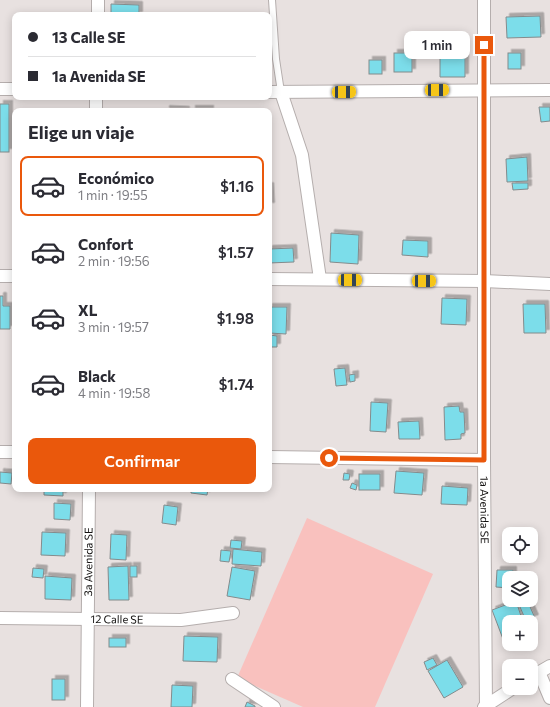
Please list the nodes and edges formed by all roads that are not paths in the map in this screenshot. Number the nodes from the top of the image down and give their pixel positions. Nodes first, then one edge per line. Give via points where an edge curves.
1 (98, 0) edge
2 (272, 0) edge
3 (484, 0) edge
4 (98, 12) edge
5 (0, 89) edge
6 (12, 89) edge
7 (484, 90) junction
8 (550, 90) edge
9 (275, 92) edge
10 (0, 276) edge
11 (12, 276) edge
12 (272, 279) edge
13 (320, 279) junction
14 (484, 281) junction
15 (550, 284) edge
16 (0, 452) edge
17 (12, 452) edge
18 (272, 457) edge
19 (484, 460) junction
20 (89, 492) edge
21 (234, 613) dead end
22 (0, 618) edge
23 (88, 620) junction
24 (550, 666) edge
25 (538, 672) edge
26 (538, 679) edge
27 (232, 680) dead end
28 (502, 695) edge
29 (550, 698) edge
30 (485, 706) edge
31 (87, 707) edge
32 (274, 707) edge

1 - 4 street
2 - 9 lane via 276,59
3 - 7 street, 1a Avenida SE
5 - 6 street
7 - 8 street
7 - 9 street
7 - 14 street, 1a Avenida SE
9 - 13 street via 302,155
10 - 11 street
12 - 13 street
13 - 14 street
14 - 15 street
14 - 19 street, 1a Avenida SE
16 - 17 street
18 - 19 street
19 - 30 street, 1a Avenida SE
20 - 23 street, 3a Avenida SE
21 - 23 street, 12 Calle SE via 182,620
22 - 23 street, 12 Calle SE
23 - 31 street, 3a Avenida SE
24 - 25 street
26 - 29 street
27 - 32 street
28 - 30 street

